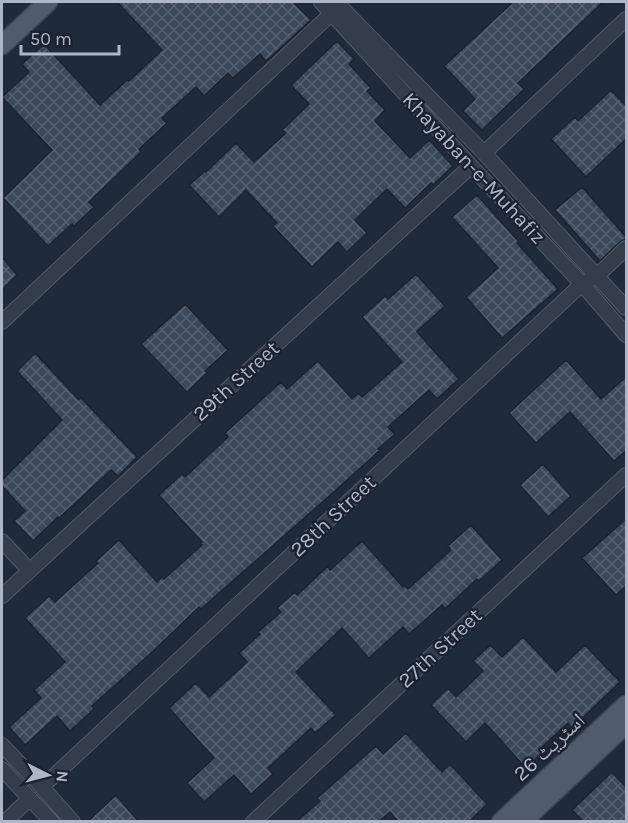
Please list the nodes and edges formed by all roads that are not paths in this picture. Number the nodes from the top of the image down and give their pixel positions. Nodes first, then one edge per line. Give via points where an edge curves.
1 (32, 2) edge
2 (48, 2) edge
3 (321, 2) edge
4 (338, 5) edge
5 (627, 19) edge
6 (2, 30) edge
7 (2, 45) edge
8 (484, 153) junction
9 (471, 166) junction
10 (627, 248) edge
11 (597, 276) junction
12 (582, 284) junction
13 (627, 308) edge
14 (2, 322) edge
15 (627, 335) edge
16 (627, 475) edge
17 (2, 541) edge
18 (29, 570) junction
19 (2, 596) edge
20 (627, 705) edge
21 (627, 724) edge
22 (2, 745) edge
23 (2, 769) edge
24 (42, 787) junction
25 (30, 798) junction
26 (5, 822) edge
27 (52, 822) edge
28 (73, 822) edge
29 (252, 822) edge
30 (501, 822) edge
31 (522, 822) edge

1 - 6 main road
2 - 7 main road
3 - 4 street, Khayaban-e-Muhafiz
4 - 8 street, Khayaban-e-Muhafiz
4 - 9 street, Khayaban-e-Muhafiz
4 - 14 street
5 - 8 street
8 - 11 street, Khayaban-e-Muhafiz
9 - 12 street, Khayaban-e-Muhafiz
9 - 18 street, 29th Street
10 - 11 street, 28th Street
11 - 12 street, 28th Street
11 - 13 street, Khayaban-e-Muhafiz
12 - 15 street, Khayaban-e-Muhafiz
12 - 24 street, 28th Street
16 - 29 street, 27th Street
17 - 18 street
18 - 19 street, 29th Street
20 - 30 main road, اسٹریٹ 26
21 - 31 main road, اسٹریٹ 26
22 - 24 street
23 - 25 street
24 - 28 street
25 - 26 street
25 - 27 street

